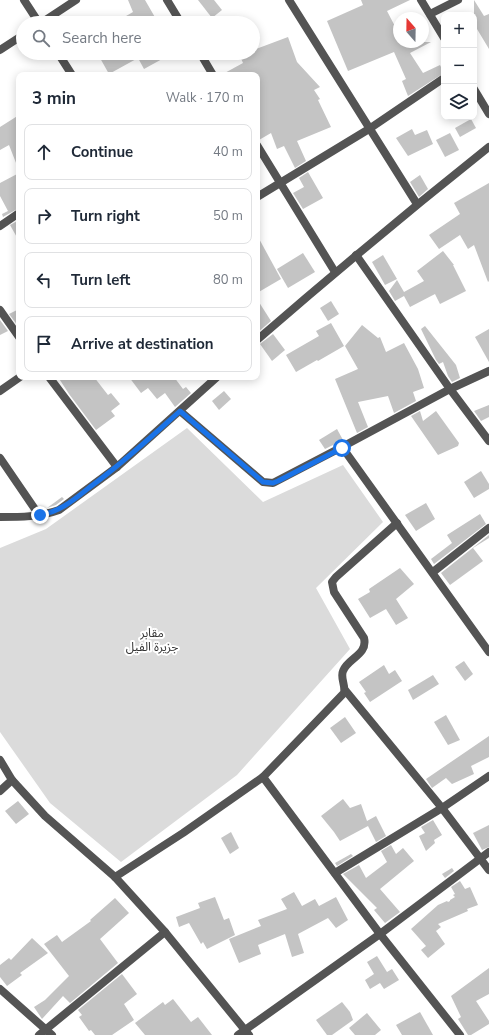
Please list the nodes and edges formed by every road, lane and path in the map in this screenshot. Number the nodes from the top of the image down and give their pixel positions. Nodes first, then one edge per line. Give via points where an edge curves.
1 (24, 0) edge
2 (76, 0) edge
3 (167, 0) edge
4 (289, 0) edge
5 (421, 0) edge
6 (458, 0) edge
7 (430, 14) junction
8 (35, 16) edge
9 (51, 16) edge
10 (177, 16) edge
11 (441, 33) edge
12 (16, 40) edge
13 (0, 50) edge
14 (62, 60) edge
15 (204, 60) edge
16 (70, 72) edge
17 (211, 72) edge
18 (441, 80) edge
19 (477, 94) edge
20 (489, 114) edge
21 (369, 129) junction
22 (489, 147) edge
23 (260, 150) edge
24 (279, 183) junction
25 (260, 195) edge
26 (417, 204) junction
27 (16, 215) edge
28 (0, 226) edge
29 (356, 255) junction
30 (335, 272) junction
31 (0, 310) edge
32 (16, 333) edge
33 (260, 337) edge
34 (489, 371) edge
35 (16, 380) edge
36 (51, 380) edge
37 (214, 380) edge
38 (450, 389) junction
39 (0, 391) edge
40 (180, 411) junction
41 (489, 441) edge
42 (342, 448) junction
43 (0, 458) edge
44 (117, 467) junction
45 (40, 515) junction
46 (0, 517) edge
47 (397, 523) junction
48 (489, 528) edge
49 (432, 572) junction
50 (489, 652) edge
51 (345, 690) junction
52 (0, 760) edge
53 (489, 776) edge
54 (263, 777) junction
55 (12, 780) junction
56 (0, 791) edge
57 (442, 808) junction
58 (489, 852) edge
59 (480, 858) junction
60 (489, 870) edge
61 (335, 873) junction
62 (115, 877) junction
63 (165, 932) junction
64 (380, 934) junction
65 (0, 989) edge
66 (49, 1032) edge
67 (244, 1033) edge
68 (39, 1035) edge
69 (460, 1035) edge

1 - 8 street
2 - 9 street
3 - 10 street
4 - 21 street
5 - 7 street
6 - 7 street
7 - 11 street
12 - 13 street
14 - 16 street
15 - 17 street
18 - 21 street
19 - 20 street
21 - 24 street
21 - 26 street
22 - 26 street
23 - 24 street
24 - 25 street
24 - 30 street
26 - 29 street
27 - 28 street
29 - 30 street
29 - 38 street
30 - 33 street
31 - 32 street
34 - 38 street
35 - 39 street
36 - 44 street
37 - 40 street
38 - 41 street
38 - 42 street
40 - 42 street via 263,482 278,481
40 - 44 street
42 - 47 street
43 - 45 street
44 - 45 street via 59,510
45 - 46 street
47 - 49 street
47 - 51 street via 332,582 334,592 365,643 363,649 343,670
48 - 49 street
49 - 50 street
51 - 54 street
51 - 57 street
52 - 55 street
53 - 57 street
54 - 61 street
54 - 62 street
55 - 56 street
55 - 62 street via 45,816
57 - 59 street
57 - 61 street
58 - 59 street
59 - 60 street
59 - 64 street
61 - 64 street
62 - 63 street
63 - 66 street
63 - 67 street
64 - 67 street
64 - 69 street
65 - 66 street
66 - 68 street

